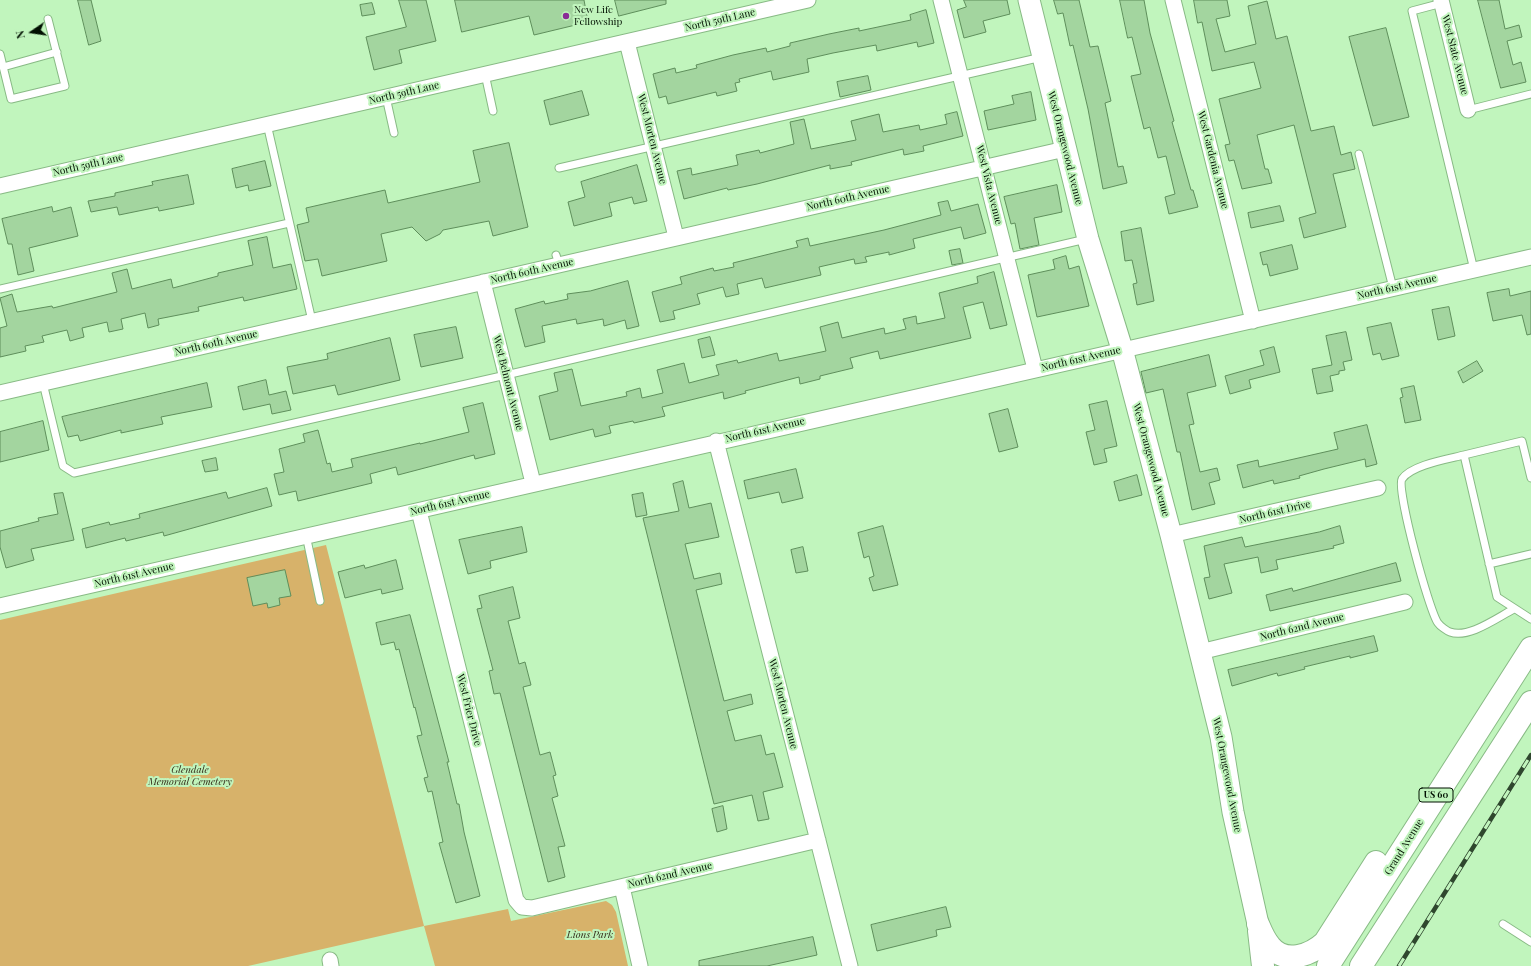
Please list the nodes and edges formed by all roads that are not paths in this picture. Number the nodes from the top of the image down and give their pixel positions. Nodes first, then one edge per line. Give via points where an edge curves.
1 (808, 0) edge
2 (941, 0) edge
3 (1029, 0) edge
4 (1173, 0) edge
5 (1441, 2) edge
6 (48, 19) dead end
7 (627, 42) junction
8 (56, 52) junction
9 (0, 54) edge
10 (1042, 57) junction
11 (3, 67) junction
12 (485, 74) junction
13 (961, 76) junction
14 (1531, 94) edge
15 (386, 97) junction
16 (1468, 110) joint
17 (493, 111) dead end
18 (267, 124) junction
19 (394, 133) dead end
20 (654, 145) junction
21 (1065, 149) junction
22 (1359, 154) dead end
23 (984, 167) junction
24 (559, 168) dead end
25 (0, 186) edge
26 (289, 223) junction
27 (676, 237) junction
28 (1088, 238) junction
29 (1531, 257) edge
30 (1007, 259) junction
31 (1474, 270) junction
32 (483, 282) junction
33 (1393, 288) junction
34 (0, 289) edge
35 (1253, 320) junction
36 (312, 321) junction
37 (1122, 349) junction
38 (1035, 370) junction
39 (506, 375) junction
40 (43, 383) junction
41 (0, 393) edge
42 (716, 442) junction
43 (1464, 455) junction
44 (1531, 478) edge
45 (533, 483) junction
46 (1378, 488) dead end
47 (419, 511) junction
48 (306, 535) junction
49 (1171, 535) junction
50 (1531, 554) edge
51 (1489, 564) junction
52 (320, 601) dead end
53 (1405, 602) dead end
54 (0, 606) edge
55 (1514, 608) junction
56 (1531, 619) edge
57 (1531, 648) edge
58 (1200, 652) junction
59 (1531, 702) edge
60 (1444, 783) junction
61 (818, 840) junction
62 (622, 887) junction
63 (522, 907) joint
64 (1258, 924) junction
65 (1502, 924) dead end
66 (1531, 942) edge
67 (1344, 943) junction
68 (640, 966) edge
69 (850, 966) edge
70 (1263, 966) edge
71 (1328, 966) edge
72 (1339, 966) edge
73 (1361, 966) edge

1 - 7 street, North 59th Lane
2 - 13 street, West Vista Avenue
3 - 10 street, West Orangewood Avenue
4 - 35 street, West Gardenia Avenue
5 - 16 street, West State Avenue
5 - 31 lane via 1412,11
6 - 8 lane
7 - 12 street, North 59th Lane
7 - 20 street, West Morten Avenue
8 - 11 lane
8 - 11 lane via 65,86 11,99
9 - 11 lane
10 - 13 lane
10 - 21 street, West Orangewood Avenue
12 - 15 street, North 59th Lane
12 - 17 lane
13 - 20 lane
13 - 23 street, West Vista Avenue
14 - 16 lane
15 - 18 street, North 59th Lane
15 - 19 lane
18 - 25 street, North 59th Lane
18 - 26 lane
20 - 24 lane
20 - 27 street, West Morten Avenue
21 - 23 street, North 60th Avenue
21 - 28 street, West Orangewood Avenue
22 - 33 lane
23 - 27 street, North 60th Avenue
23 - 30 street, West Vista Avenue
26 - 34 lane
26 - 36 lane
27 - 32 street, North 60th Avenue via 558,260
28 - 30 lane
28 - 37 street, West Orangewood Avenue
29 - 31 street, North 61st Avenue
30 - 38 street, West Vista Avenue
30 - 39 lane
31 - 33 street, North 61st Avenue
32 - 36 street, North 60th Avenue
32 - 39 street, West Belmont Avenue
33 - 35 street, North 61st Avenue
35 - 37 street, North 61st Avenue
36 - 40 street, North 60th Avenue
37 - 38 street, North 61st Avenue
37 - 49 street, West Orangewood Avenue
38 - 42 street, North 61st Avenue
39 - 40 lane via 74,473 63,466
39 - 45 street, West Belmont Avenue
40 - 41 street, North 60th Avenue
42 - 45 street, North 61st Avenue
42 - 61 street, West Morten Avenue
43 - 44 lane via 1522,441
43 - 51 lane
43 - 55 lane via 1422,466 1404,477 1401,482 1405,513 1424,581 1438,623 1449,632 1463,634
45 - 47 street, North 61st Avenue
46 - 49 street, North 61st Drive
47 - 48 street, North 61st Avenue
47 - 63 street, West Frier Drive via 516,900
48 - 52 lane
48 - 54 street, North 61st Avenue
49 - 58 street, West Orangewood Avenue
50 - 51 lane
51 - 55 lane via 1497,597
53 - 58 street, North 62nd Avenue
55 - 56 lane
57 - 60 highway, Grand Avenue / US 60
58 - 64 street, West Orangewood Avenue via 1221,737 1233,812
59 - 73 highway, US 60
60 - 64 highway via 1413,805 1325,942 1316,951 1294,957 1276,952
60 - 67 highway, Grand Avenue / US 60
61 - 62 street, North 62nd Avenue
61 - 69 street, West Morten Avenue
62 - 63 street, North 62nd Avenue via 532,908
62 - 68 street
64 - 70 highway
65 - 66 lane
67 - 71 highway, Grand Avenue / US 60
67 - 72 highway

